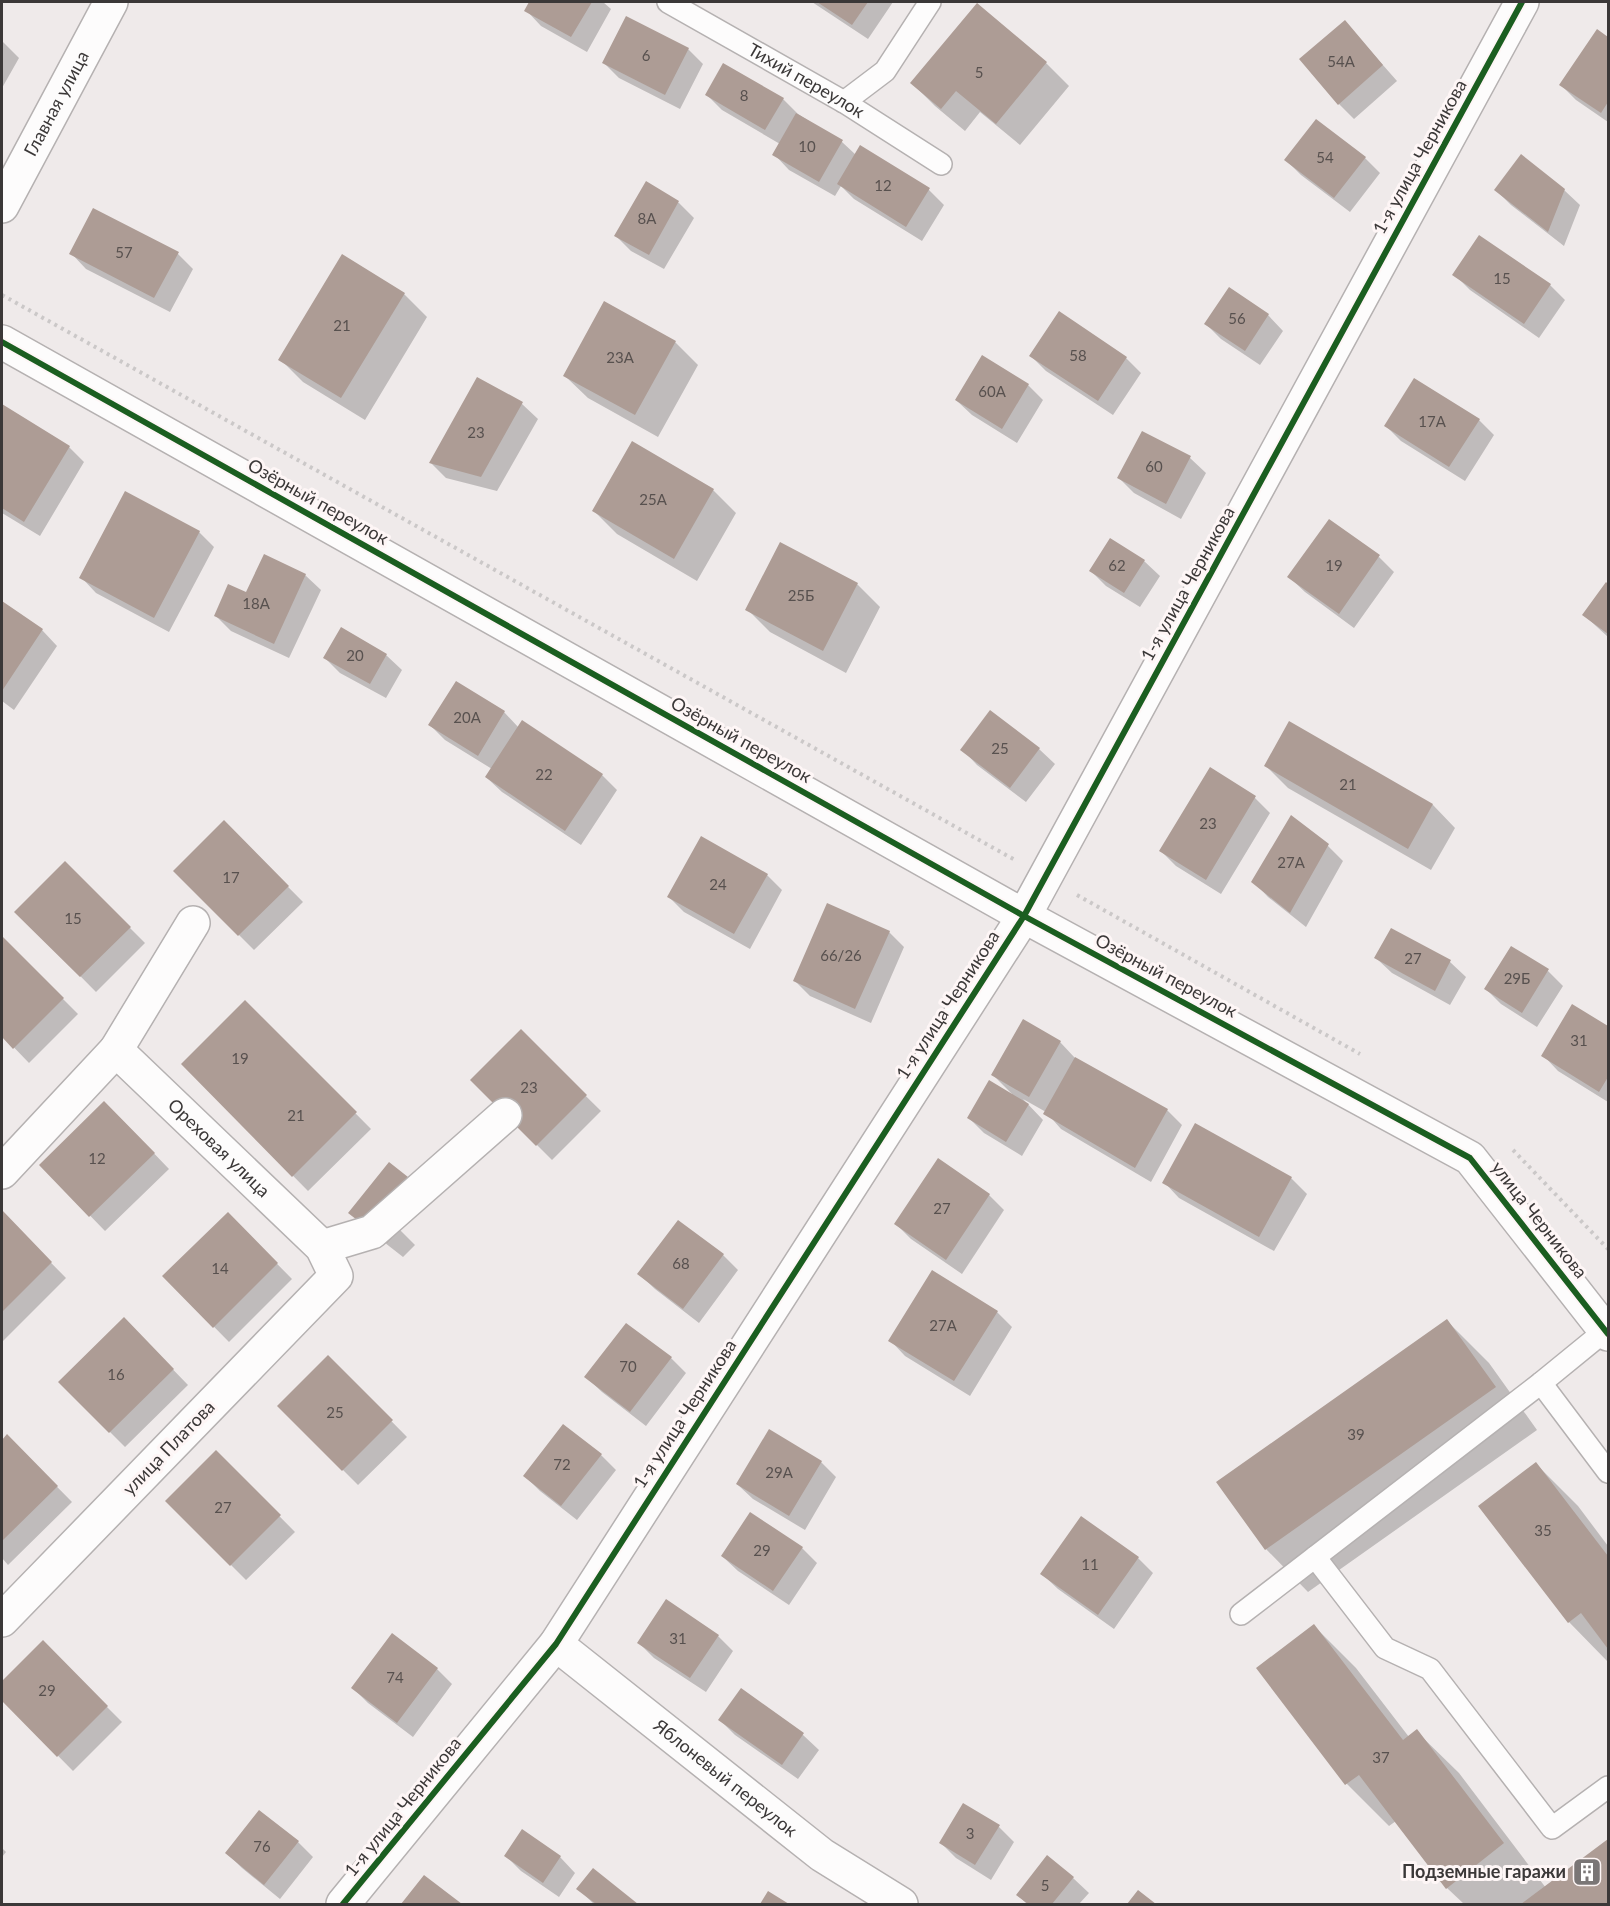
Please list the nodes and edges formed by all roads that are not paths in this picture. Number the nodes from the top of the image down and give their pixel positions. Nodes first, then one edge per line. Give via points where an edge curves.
1 (111, 2) edge
2 (668, 2) edge
3 (930, 2) edge
4 (1522, 2) edge
5 (844, 102) junction
6 (941, 164) dead end
7 (2, 206) edge
8 (2, 342) edge
9 (1024, 916) junction
10 (193, 923) dead end
11 (116, 1050) junction
12 (505, 1115) dead end
13 (1470, 1158) joint
14 (2, 1172) edge
15 (322, 1247) junction
16 (336, 1276) joint
17 (1608, 1332) edge
18 (1541, 1383) junction
19 (1608, 1472) edge
20 (1315, 1557) junction
21 (1241, 1614) dead end
22 (2, 1620) edge
23 (556, 1644) junction
24 (1608, 1787) edge
25 (343, 1905) edge
26 (901, 1905) edge

1 - 7 street, Главная улица
2 - 5 lane, Тихий переулок
3 - 5 lane via 885,71
4 - 9 street, 1-я улица Черникова
5 - 6 lane, Тихий переулок
8 - 9 street, Озёрный переулок
9 - 13 street, Озёрный переулок
9 - 23 street, 1-я улица Черникова
10 - 11 street
11 - 14 street
11 - 15 street, Ореховая улица
12 - 15 street via 372,1232
13 - 17 street, улица Черникова
15 - 16 street, Ореховая улица
16 - 22 street, улица Платова
17 - 18 lane
18 - 19 lane
18 - 20 lane
20 - 21 lane
20 - 24 lane via 1385,1648 1430,1669 1552,1828
23 - 25 street, 1-я улица Черникова
23 - 26 street, Яблоневый переулок via 822,1855

